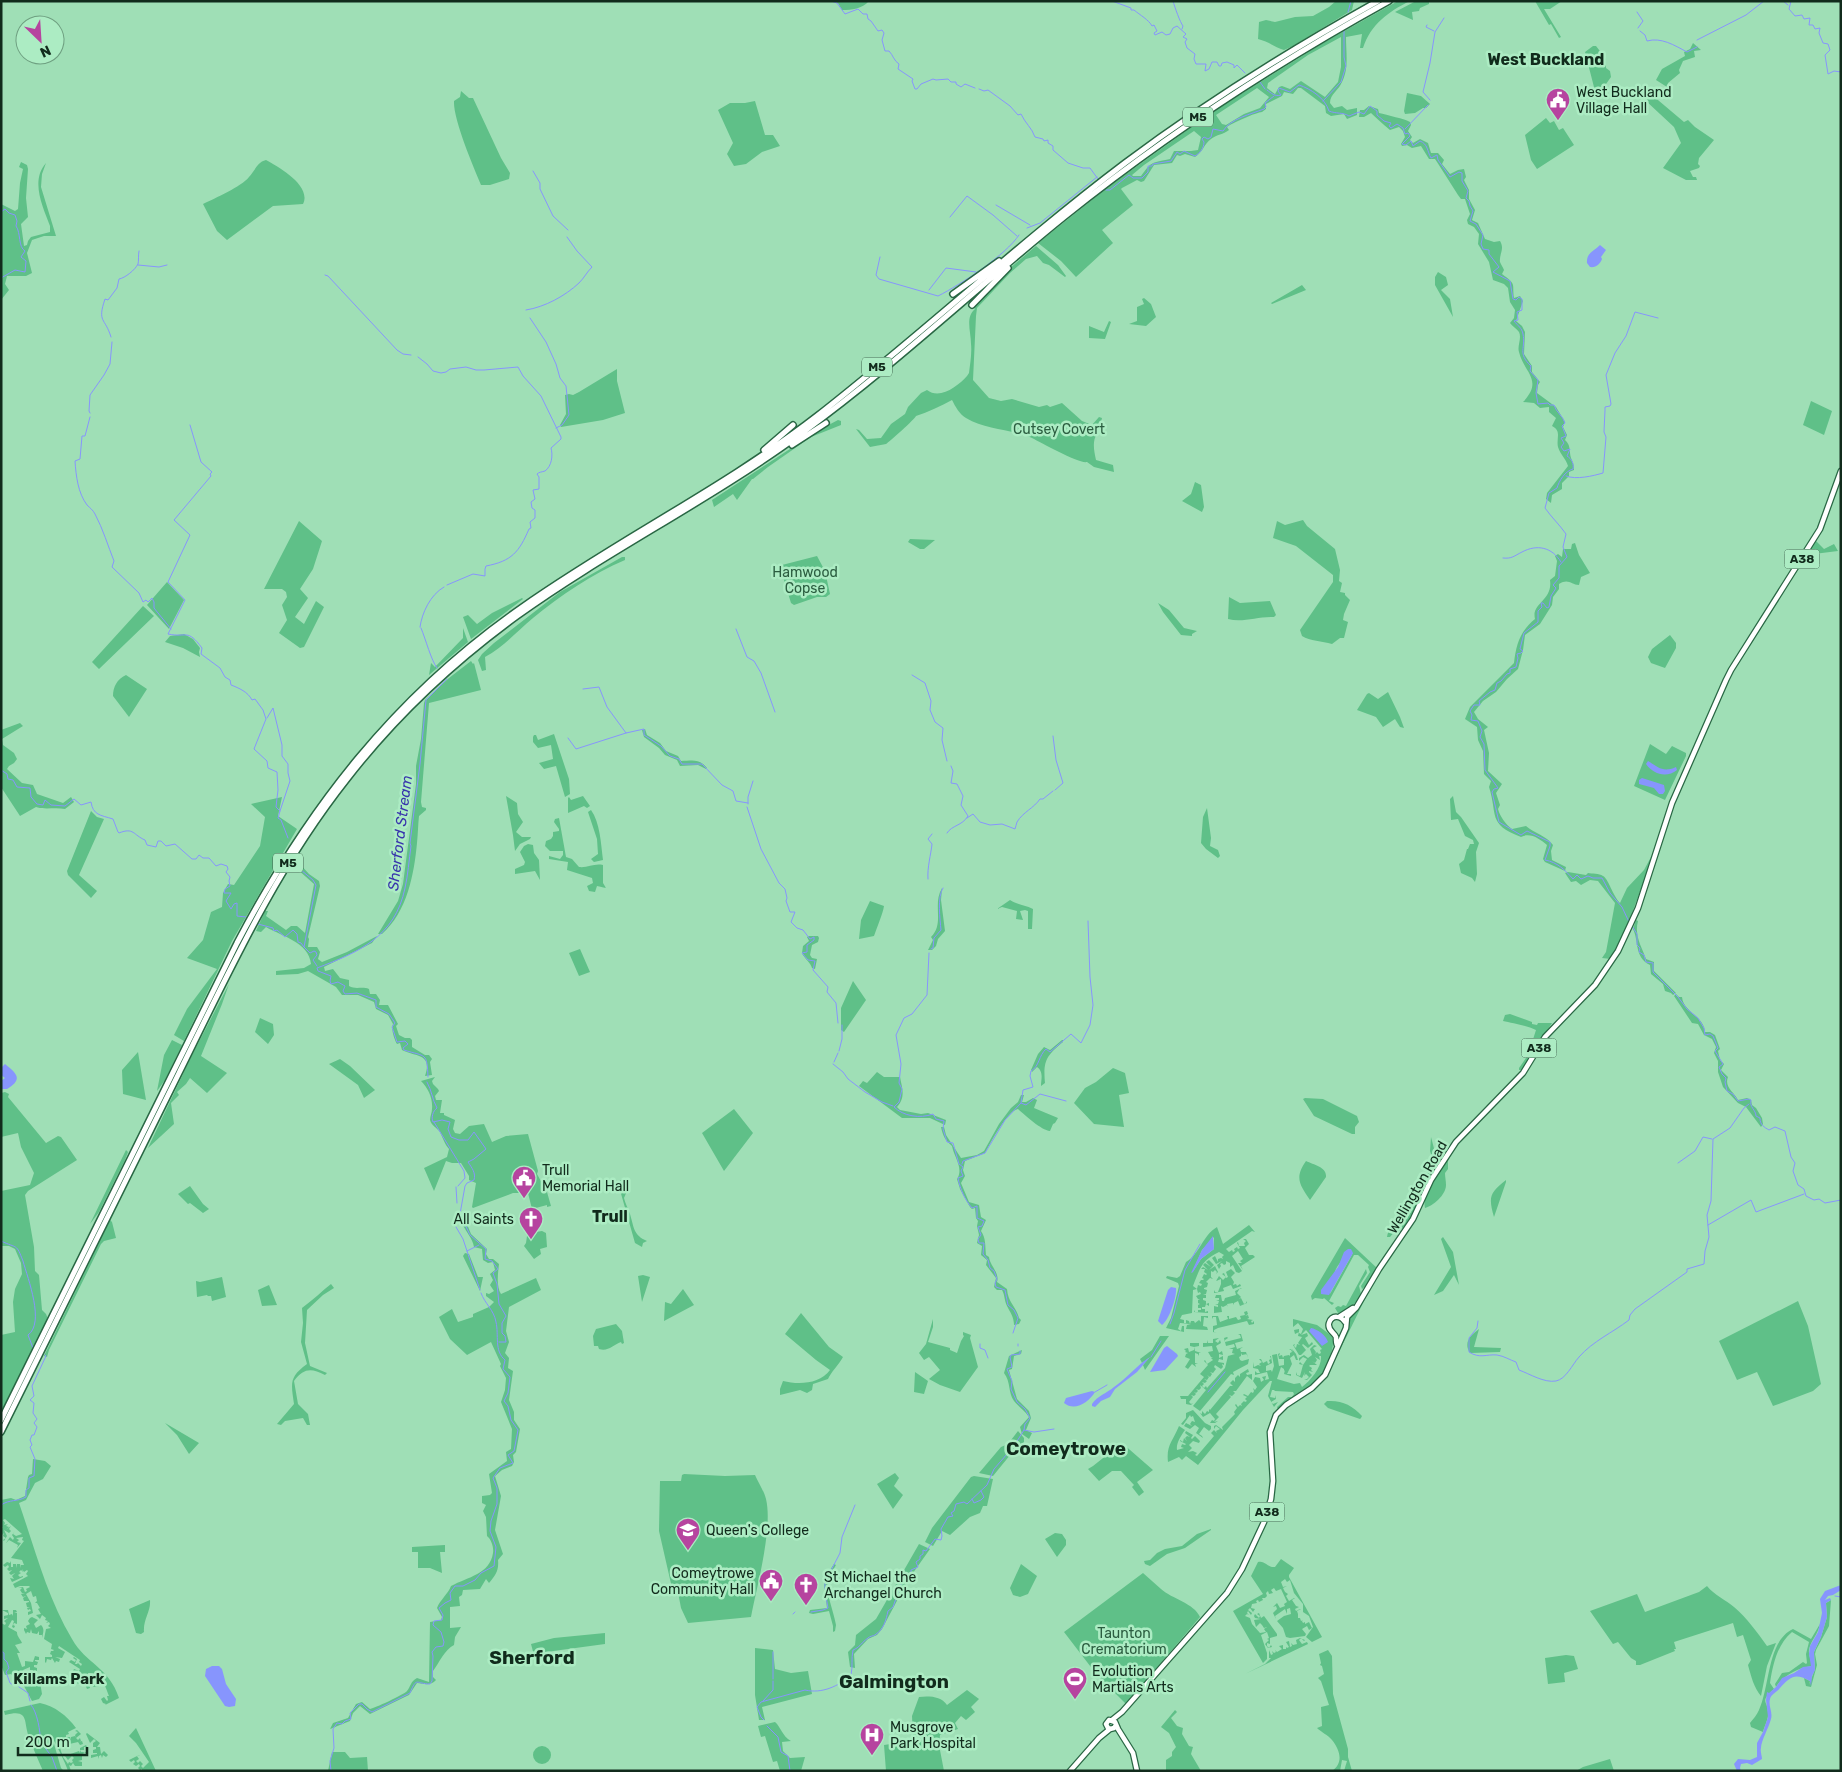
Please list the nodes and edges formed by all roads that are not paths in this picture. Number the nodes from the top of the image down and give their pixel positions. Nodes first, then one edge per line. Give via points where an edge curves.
1 (1378, 1) edge
2 (1389, 1) edge
3 (1028, 240) junction
4 (1021, 253) junction
5 (953, 294) dead end
6 (972, 305) dead end
7 (826, 423) dead end
8 (793, 425) dead end
9 (769, 457) junction
10 (745, 467) junction
11 (1841, 471) edge
12 (1360, 1302) junction
13 (1339, 1317) junction
14 (1346, 1322) junction
15 (1344, 1331) junction
16 (1333, 1333) junction
17 (1337, 1346) junction
18 (1, 1420) edge
19 (1, 1432) edge
20 (1115, 1723) junction
21 (1106, 1725) junction
22 (1111, 1729) junction
23 (1121, 1734) junction
24 (1099, 1738) junction
25 (1070, 1771) edge
26 (1136, 1771) edge

1 - 3 highway, M5 via 1294,49 1201,109
2 - 4 highway, M5 via 1289,58 1196,119 1130,166
3 - 5 highway, M5
3 - 10 highway, M5 via 838,399
4 - 6 highway, M5
4 - 9 highway, M5 via 842,403
7 - 9 highway, M5
8 - 10 highway, M5
9 - 19 highway, M5 via 558,588 501,628 423,696 350,774 298,846 254,920
10 - 18 highway, M5 via 556,584 498,624 419,692 346,771 294,842 250,918
11 - 12 main road, Wellington Road / A38 via 1815,538 1731,670 1672,803 1631,924 1618,951 1600,979 1545,1037 1518,1079 1449,1151 1416,1214
12 - 13 main road, Wellington Road / A38
12 - 14 main road, Wellington Road / A38
13 - 14 main road
13 - 16 main road via 1332,1318 1329,1323
14 - 15 main road, Wellington Road / A38
15 - 16 main road
15 - 17 main road, Wellington Road / A38
16 - 17 main road
17 - 20 main road, Wellington Road / A38 via 1322,1379 1282,1408 1273,1422 1270,1432 1272,1490 1264,1522 1236,1580
20 - 21 main road, A38 via 1108,1721
20 - 22 main road, A38
20 - 23 main road
21 - 22 main road
21 - 24 main road, A38
22 - 23 main road
22 - 24 main road, A38
23 - 26 main road via 1133,1752
24 - 25 main road, A38

